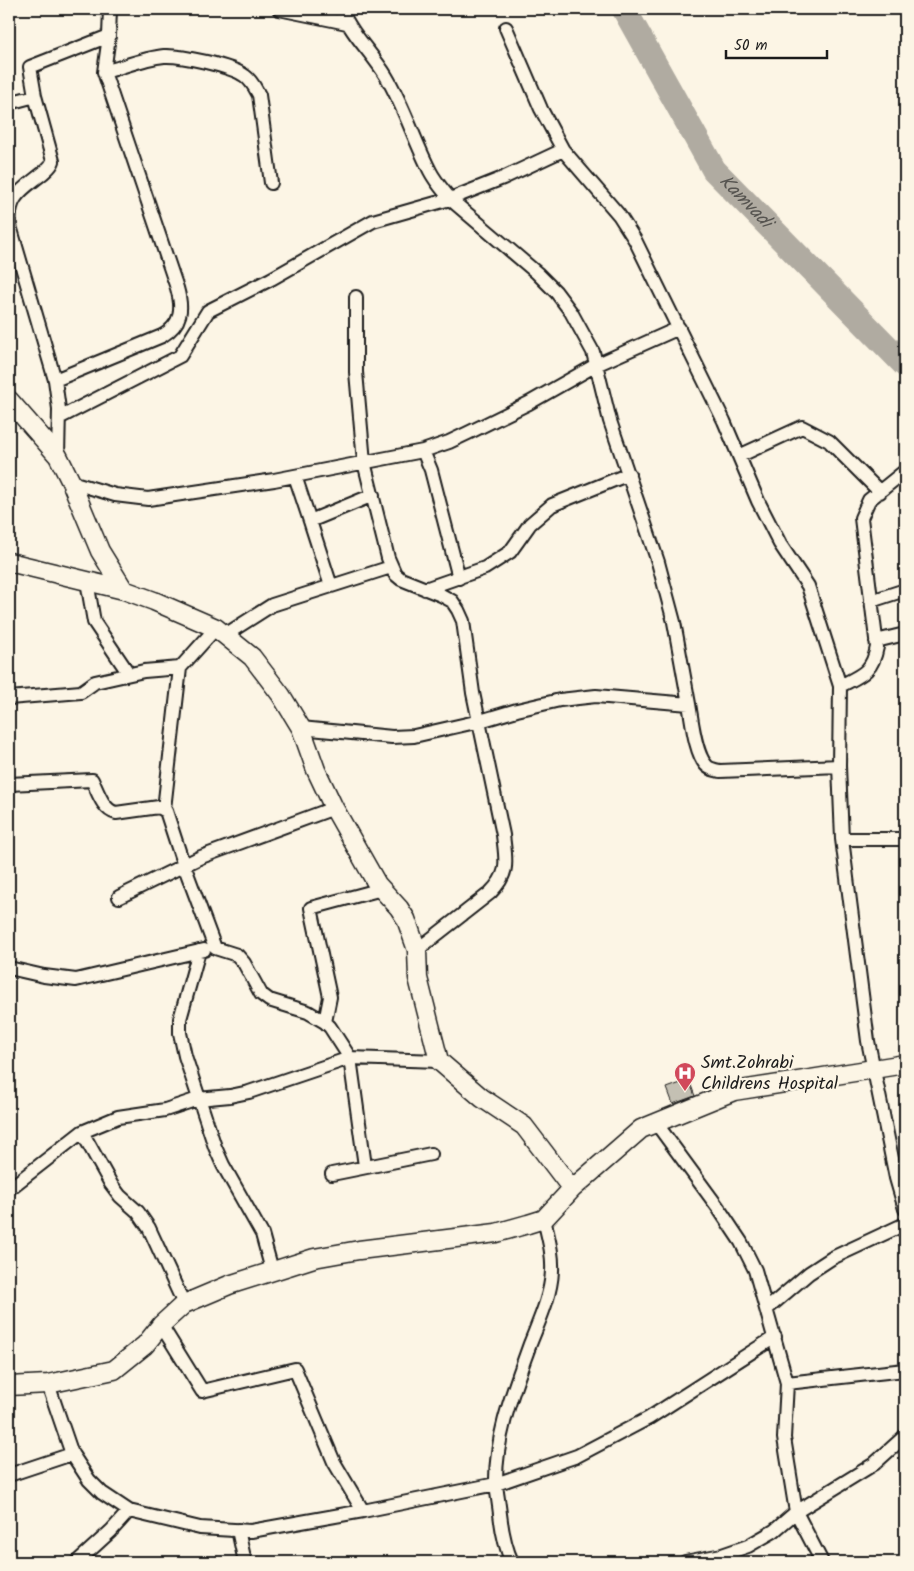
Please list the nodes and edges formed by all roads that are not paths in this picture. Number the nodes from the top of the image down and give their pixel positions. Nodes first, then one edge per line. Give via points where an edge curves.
1 (110, 9) edge
2 (279, 9) edge
3 (341, 9) edge
4 (347, 23) junction
5 (506, 28) dead end
6 (109, 36) junction
7 (104, 72) junction
8 (35, 96) junction
9 (9, 103) edge
10 (563, 150) junction
11 (271, 183) dead end
12 (450, 199) junction
13 (356, 297) dead end
14 (679, 328) junction
15 (596, 366) junction
16 (54, 380) junction
17 (9, 400) edge
18 (59, 418) junction
19 (423, 451) junction
20 (58, 456) junction
21 (738, 456) junction
22 (364, 462) junction
23 (905, 471) edge
24 (629, 474) junction
25 (295, 476) junction
26 (71, 482) junction
27 (880, 492) junction
28 (372, 496) junction
29 (310, 521) junction
30 (9, 562) edge
31 (391, 567) junction
32 (459, 578) junction
33 (87, 581) junction
34 (332, 586) junction
35 (425, 589) junction
36 (124, 590) junction
37 (905, 590) edge
38 (871, 601) junction
39 (220, 631) junction
40 (905, 634) edge
41 (876, 641) junction
42 (180, 668) junction
43 (129, 674) junction
44 (840, 686) junction
45 (9, 698) edge
46 (689, 704) junction
47 (480, 721) junction
48 (301, 728) junction
49 (839, 766) junction
50 (9, 784) edge
51 (334, 808) junction
52 (164, 809) junction
53 (842, 839) junction
54 (905, 839) edge
55 (184, 866) junction
56 (382, 889) junction
57 (119, 897) dead end
58 (215, 948) junction
59 (417, 950) junction
60 (199, 952) junction
61 (9, 968) edge
62 (325, 1022) junction
63 (350, 1058) junction
64 (438, 1061) junction
65 (905, 1064) edge
66 (874, 1070) junction
67 (198, 1099) junction
68 (656, 1123) junction
69 (82, 1132) junction
70 (431, 1154) dead end
71 (365, 1166) junction
72 (332, 1174) dead end
73 (9, 1189) edge
74 (572, 1189) junction
75 (905, 1209) edge
76 (544, 1219) junction
77 (905, 1224) edge
78 (272, 1270) junction
79 (184, 1304) junction
80 (767, 1309) junction
81 (161, 1325) junction
82 (774, 1336) junction
83 (905, 1370) edge
84 (787, 1383) junction
85 (48, 1384) junction
86 (9, 1386) edge
87 (905, 1436) edge
88 (72, 1454) junction
89 (9, 1475) edge
90 (496, 1484) junction
91 (129, 1511) junction
92 (363, 1511) junction
93 (796, 1512) junction
94 (238, 1530) junction
95 (726, 1558) edge
96 (77, 1562) edge
97 (245, 1562) edge
98 (512, 1562) edge
99 (685, 1562) edge
100 (822, 1562) edge

1 - 6 street
2 - 4 street
3 - 4 street
4 - 12 street via 386,75 430,172
5 - 10 street via 541,109
6 - 7 street
6 - 8 street via 30,67
7 - 11 street via 162,56 234,70 245,76 259,94
7 - 16 street via 177,288 181,309 176,325 166,334
8 - 9 street
8 - 16 street via 53,161 17,193 9,213
10 - 12 street
10 - 14 street via 619,215
12 - 15 street via 556,292 571,312
12 - 18 street via 373,220 271,280 208,311 180,356
13 - 22 street via 356,372
14 - 15 street
14 - 21 street
15 - 19 street via 468,433
15 - 24 street via 610,421
16 - 18 street
17 - 20 street
18 - 20 street
19 - 22 street
19 - 32 street via 432,470
20 - 26 street
21 - 27 street via 802,427 829,442
21 - 44 street via 780,544 808,586
22 - 25 street
22 - 28 street
23 - 27 street
24 - 32 street via 552,505 530,524 510,552 485,568
24 - 46 street via 674,622
25 - 26 street via 148,499 115,495
25 - 29 street
26 - 36 street via 100,551
27 - 38 street via 869,500 861,518
28 - 29 street
28 - 31 street
29 - 34 street
30 - 33 street
31 - 34 street
31 - 35 street via 401,579
32 - 35 street
33 - 36 street
33 - 43 street via 94,622
34 - 39 street via 272,605
35 - 47 street via 452,602 460,616
36 - 39 street
37 - 38 street
38 - 41 street
39 - 42 street
39 - 48 street via 252,657
40 - 41 street
41 - 44 street via 875,658 866,672
42 - 43 street
42 - 52 street
43 - 45 street via 95,682 81,692
44 - 49 street
46 - 47 street via 596,696 560,700
46 - 49 street via 700,754 712,769
47 - 48 street via 414,736
47 - 59 street via 503,835 504,873 501,882 490,893
48 - 51 street
49 - 53 street
50 - 52 street via 92,780 110,812
51 - 55 street
51 - 56 street
52 - 55 street
53 - 54 street
53 - 66 street
55 - 57 street
55 - 58 street
56 - 59 street via 406,919
56 - 62 street via 312,908 330,997
58 - 60 street
58 - 62 street via 237,955 255,986 269,1000 308,1012
59 - 64 street via 418,978
60 - 61 street via 76,980
60 - 67 street via 180,1026
62 - 63 street
63 - 64 street
63 - 67 street via 249,1092
63 - 71 street
64 - 74 street via 482,1098 524,1126
65 - 66 street
66 - 68 street via 734,1091
66 - 75 street
67 - 69 street via 165,1110 118,1118
67 - 78 street via 223,1165 264,1239
68 - 74 street via 641,1129
68 - 80 street via 741,1242 756,1270
69 - 73 street
69 - 79 street via 111,1184 149,1228
70 - 71 street
71 - 72 street
74 - 76 street
76 - 78 street via 496,1233 359,1250
76 - 90 street via 552,1249 548,1295 506,1414
77 - 80 street via 832,1258 808,1273
78 - 79 street
79 - 81 street
80 - 82 street
81 - 85 street via 145,1345 114,1370
81 - 92 street via 202,1391 295,1369 334,1462
82 - 84 street
82 - 90 street via 622,1434 577,1456
83 - 84 street
84 - 93 street via 784,1438
85 - 86 street
85 - 88 street
87 - 93 street via 874,1464
88 - 89 street
88 - 91 street via 102,1493
90 - 92 street
90 - 98 street via 502,1530
91 - 94 street via 200,1528
91 - 96 street
92 - 94 street via 251,1531
93 - 95 street via 774,1531
93 - 100 street
94 - 97 street
95 - 99 street

